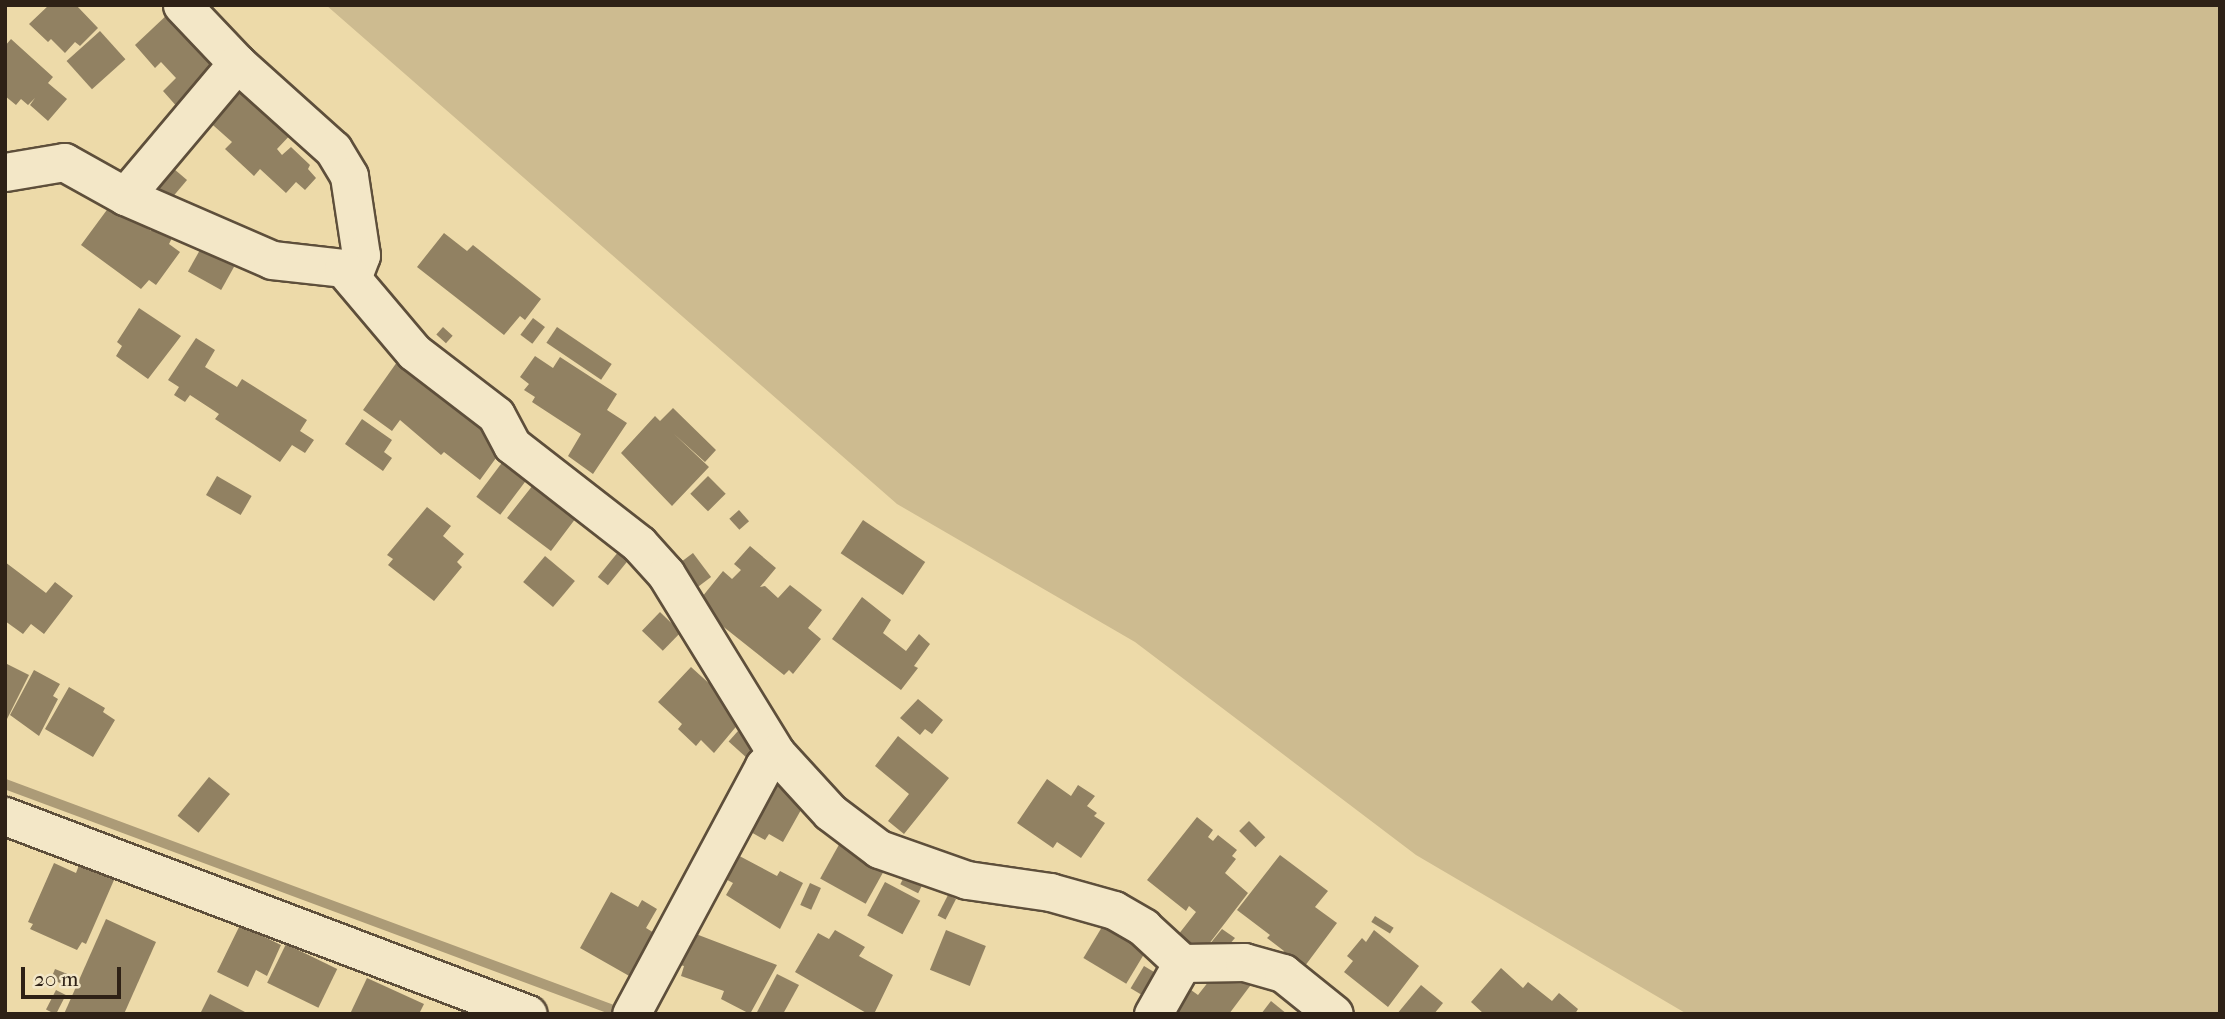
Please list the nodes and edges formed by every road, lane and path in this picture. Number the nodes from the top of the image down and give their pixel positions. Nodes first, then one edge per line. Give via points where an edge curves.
1 (182, 5) edge
2 (237, 63) junction
3 (5, 172) edge
4 (125, 196) junction
5 (352, 278) junction
6 (776, 752) junction
7 (5, 817) edge
8 (1182, 964) junction
9 (634, 1008) edge
10 (528, 1014) edge
11 (1153, 1014) edge
12 (1334, 1014) edge

1 - 2 street
2 - 4 street
2 - 5 street via 333,149 349,176 360,255
3 - 4 street via 64,162
4 - 5 street via 272,260 343,268
5 - 6 street via 414,352 496,415 512,445 602,514 666,574
6 - 8 street via 830,812 879,849 967,880 1050,892 1114,910 1143,927
6 - 9 street via 764,766
7 - 10 street
8 - 11 street
8 - 12 street via 1244,962 1283,973

